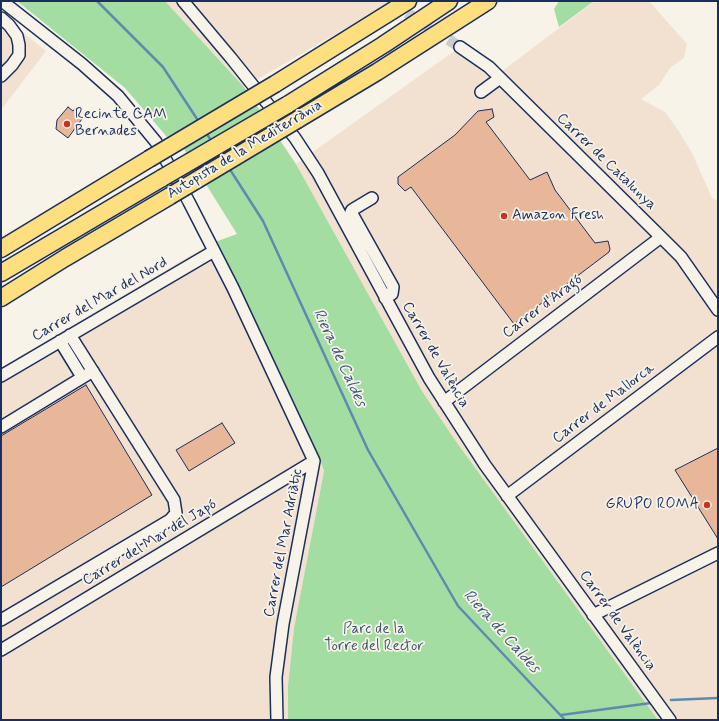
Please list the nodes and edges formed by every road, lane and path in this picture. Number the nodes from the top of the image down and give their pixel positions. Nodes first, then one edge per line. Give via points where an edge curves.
1 (2, 1) edge
2 (183, 1) edge
3 (408, 1) edge
4 (449, 1) edge
5 (488, 1) edge
6 (1, 18) edge
7 (460, 47) tunnel mouth
8 (1, 76) edge
9 (500, 78) junction
10 (481, 92) dead end
11 (372, 198) dead end
12 (661, 237) junction
13 (1, 249) edge
14 (214, 251) junction
15 (1, 273) edge
16 (1, 298) edge
17 (385, 298) junction
18 (718, 310) edge
19 (70, 335) junction
20 (718, 337) edge
21 (60, 341) junction
22 (93, 371) junction
23 (1, 376) edge
24 (82, 378) junction
25 (444, 402) junction
26 (1, 427) edge
27 (314, 461) junction
28 (507, 496) junction
29 (718, 553) edge
30 (594, 615) junction
31 (1, 620) edge
32 (1, 650) edge
33 (277, 720) edge
34 (670, 720) edge

1 - 14 street, Carrer del Mar Adriàtic via 118,96 156,142
2 - 17 street, Carrer de València via 295,138 318,173
3 - 13 highway, bridge
4 - 15 highway, Autopista de la Mediterrània, bridge via 286,105
5 - 16 highway, Autopista de la Mediterrània, bridge via 395,61
6 - 8 street via 16,36 19,56
7 - 9 street, Carrer de Catalunya
9 - 10 street
9 - 12 street, Carrer de Catalunya
11 - 17 street via 351,212 393,286 392,294
12 - 18 street, Carrer de Catalunya via 681,258
12 - 25 street, Carrer d'Aragó
14 - 19 street, Carrer del Mar del Nord
14 - 27 street, Carrer del Mar Adriàtic
17 - 25 street, Carrer de València
19 - 21 street, Carrer del Mar del Nord
19 - 22 street
20 - 28 street, Carrer de Mallorca
21 - 23 street, Carrer del Mar del Nord
21 - 24 street
22 - 24 street
22 - 31 street via 174,500 176,513 170,520
24 - 26 street
25 - 28 street, Carrer de València
27 - 32 street, Carrer del Mar del Japó
27 - 33 street, Carrer del Mar Adriàtic via 283,624 276,677
28 - 30 street, Carrer de València
29 - 30 street
30 - 34 street, Carrer de València

